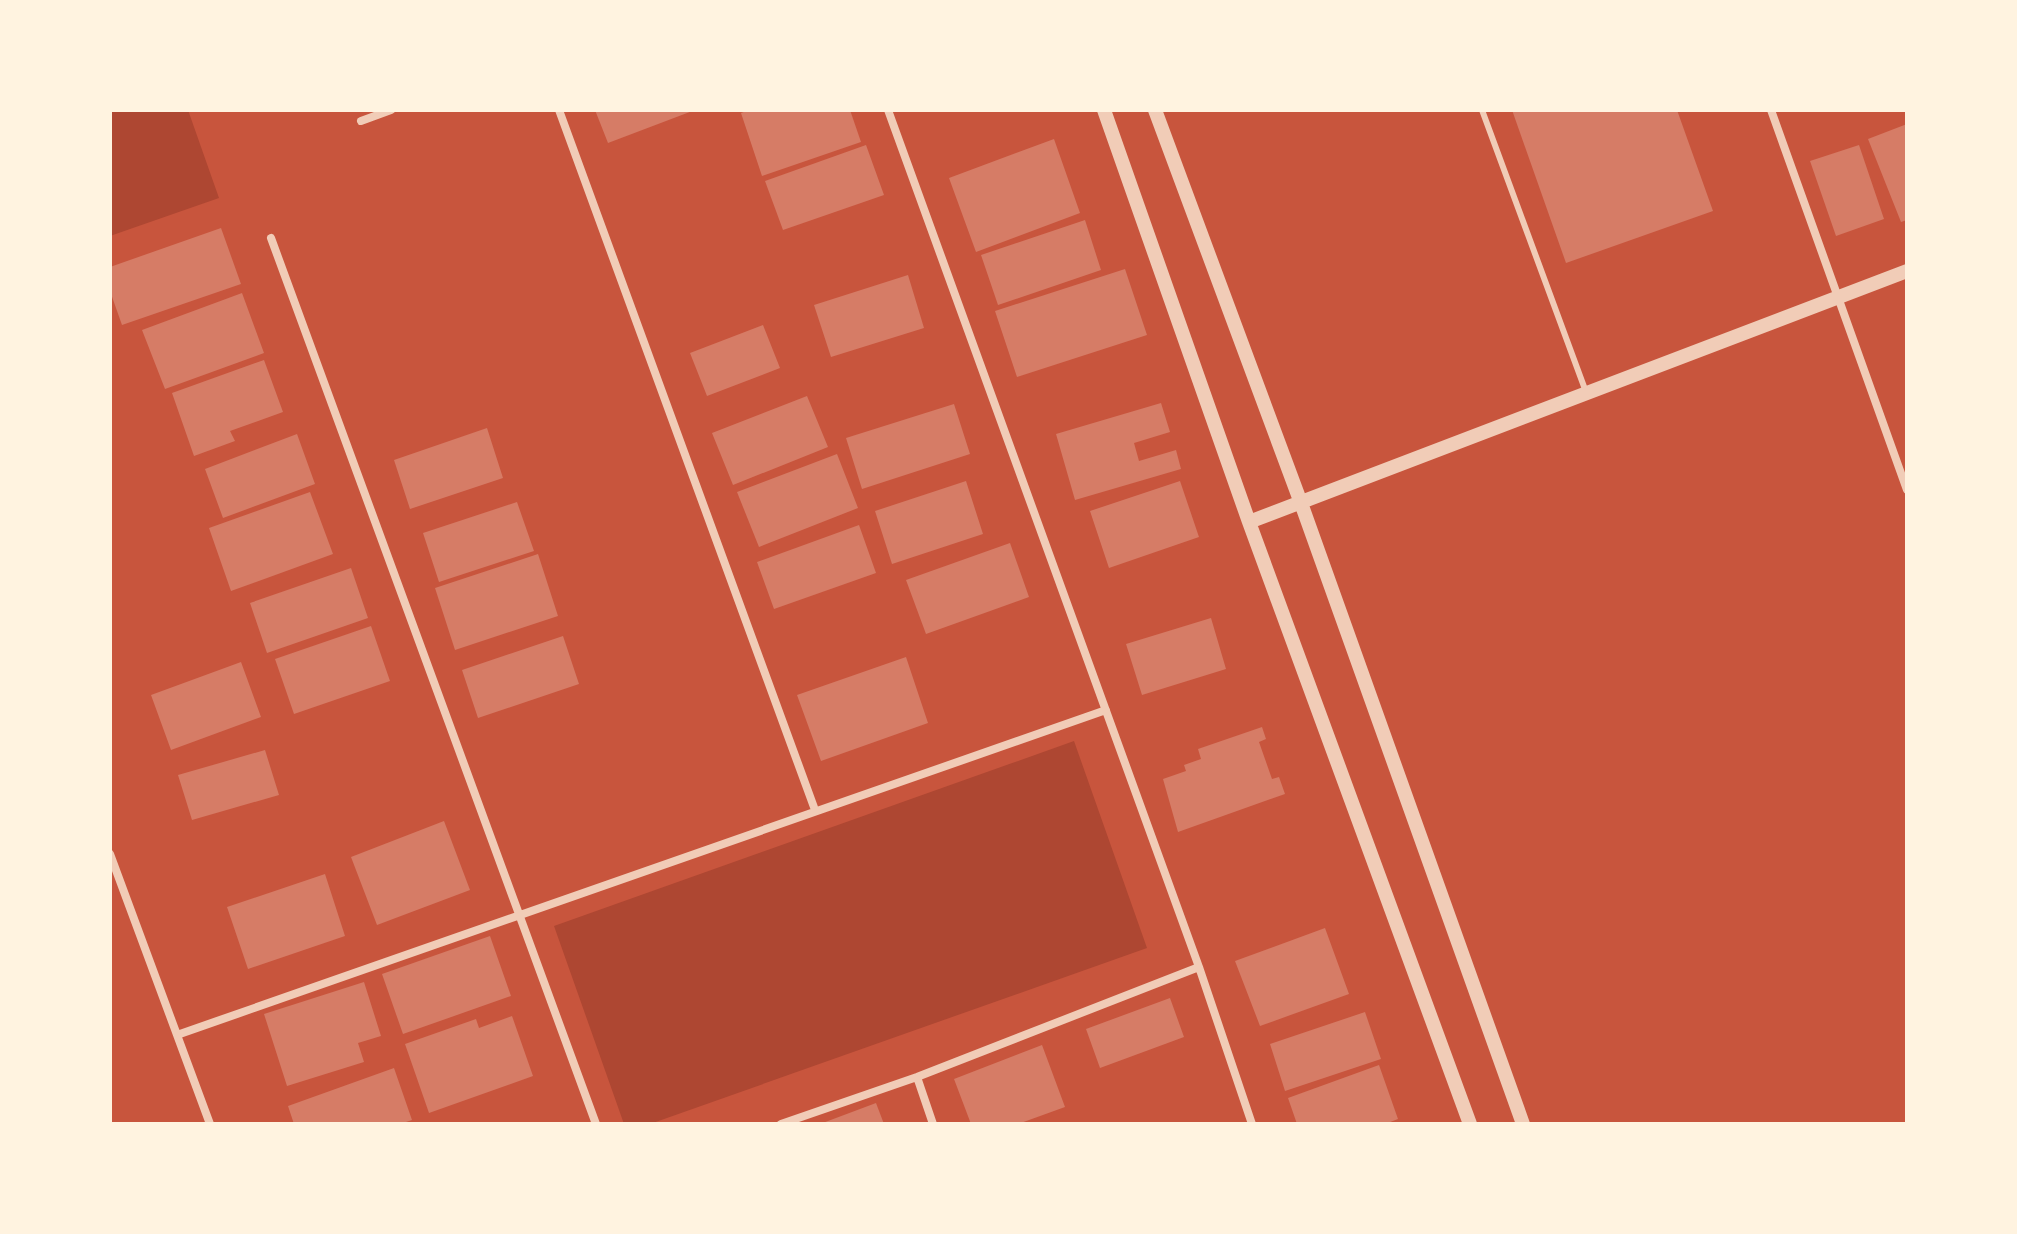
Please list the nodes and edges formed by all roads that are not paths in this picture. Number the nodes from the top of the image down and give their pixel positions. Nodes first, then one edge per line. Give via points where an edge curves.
1 (391, 110) edge
2 (559, 110) edge
3 (888, 110) edge
4 (1104, 110) edge
5 (1155, 110) edge
6 (1482, 110) edge
7 (1771, 110) edge
8 (361, 121) dead end
9 (271, 238) dead end
10 (1907, 271) edge
11 (1838, 296) junction
12 (1586, 393) junction
13 (1907, 490) edge
14 (1301, 503) junction
15 (1249, 522) junction
16 (1106, 710) junction
17 (815, 810) junction
18 (110, 854) edge
19 (519, 913) junction
20 (1199, 967) junction
21 (177, 1035) junction
22 (917, 1077) junction
23 (210, 1124) edge
24 (596, 1124) edge
25 (781, 1124) edge
26 (933, 1124) edge
27 (1252, 1124) edge
28 (1470, 1124) edge
29 (1523, 1124) edge

1 - 8 street
2 - 17 street
3 - 16 street
4 - 15 street
5 - 14 street
6 - 12 lane
7 - 11 street
9 - 19 street
10 - 11 street
11 - 12 street
11 - 13 street
12 - 14 street
14 - 15 street
14 - 29 street
15 - 28 street
16 - 17 street
16 - 20 street
17 - 19 street
18 - 21 street
19 - 21 street
19 - 24 street
20 - 22 street
20 - 27 street
21 - 23 street
22 - 25 street
22 - 26 street

